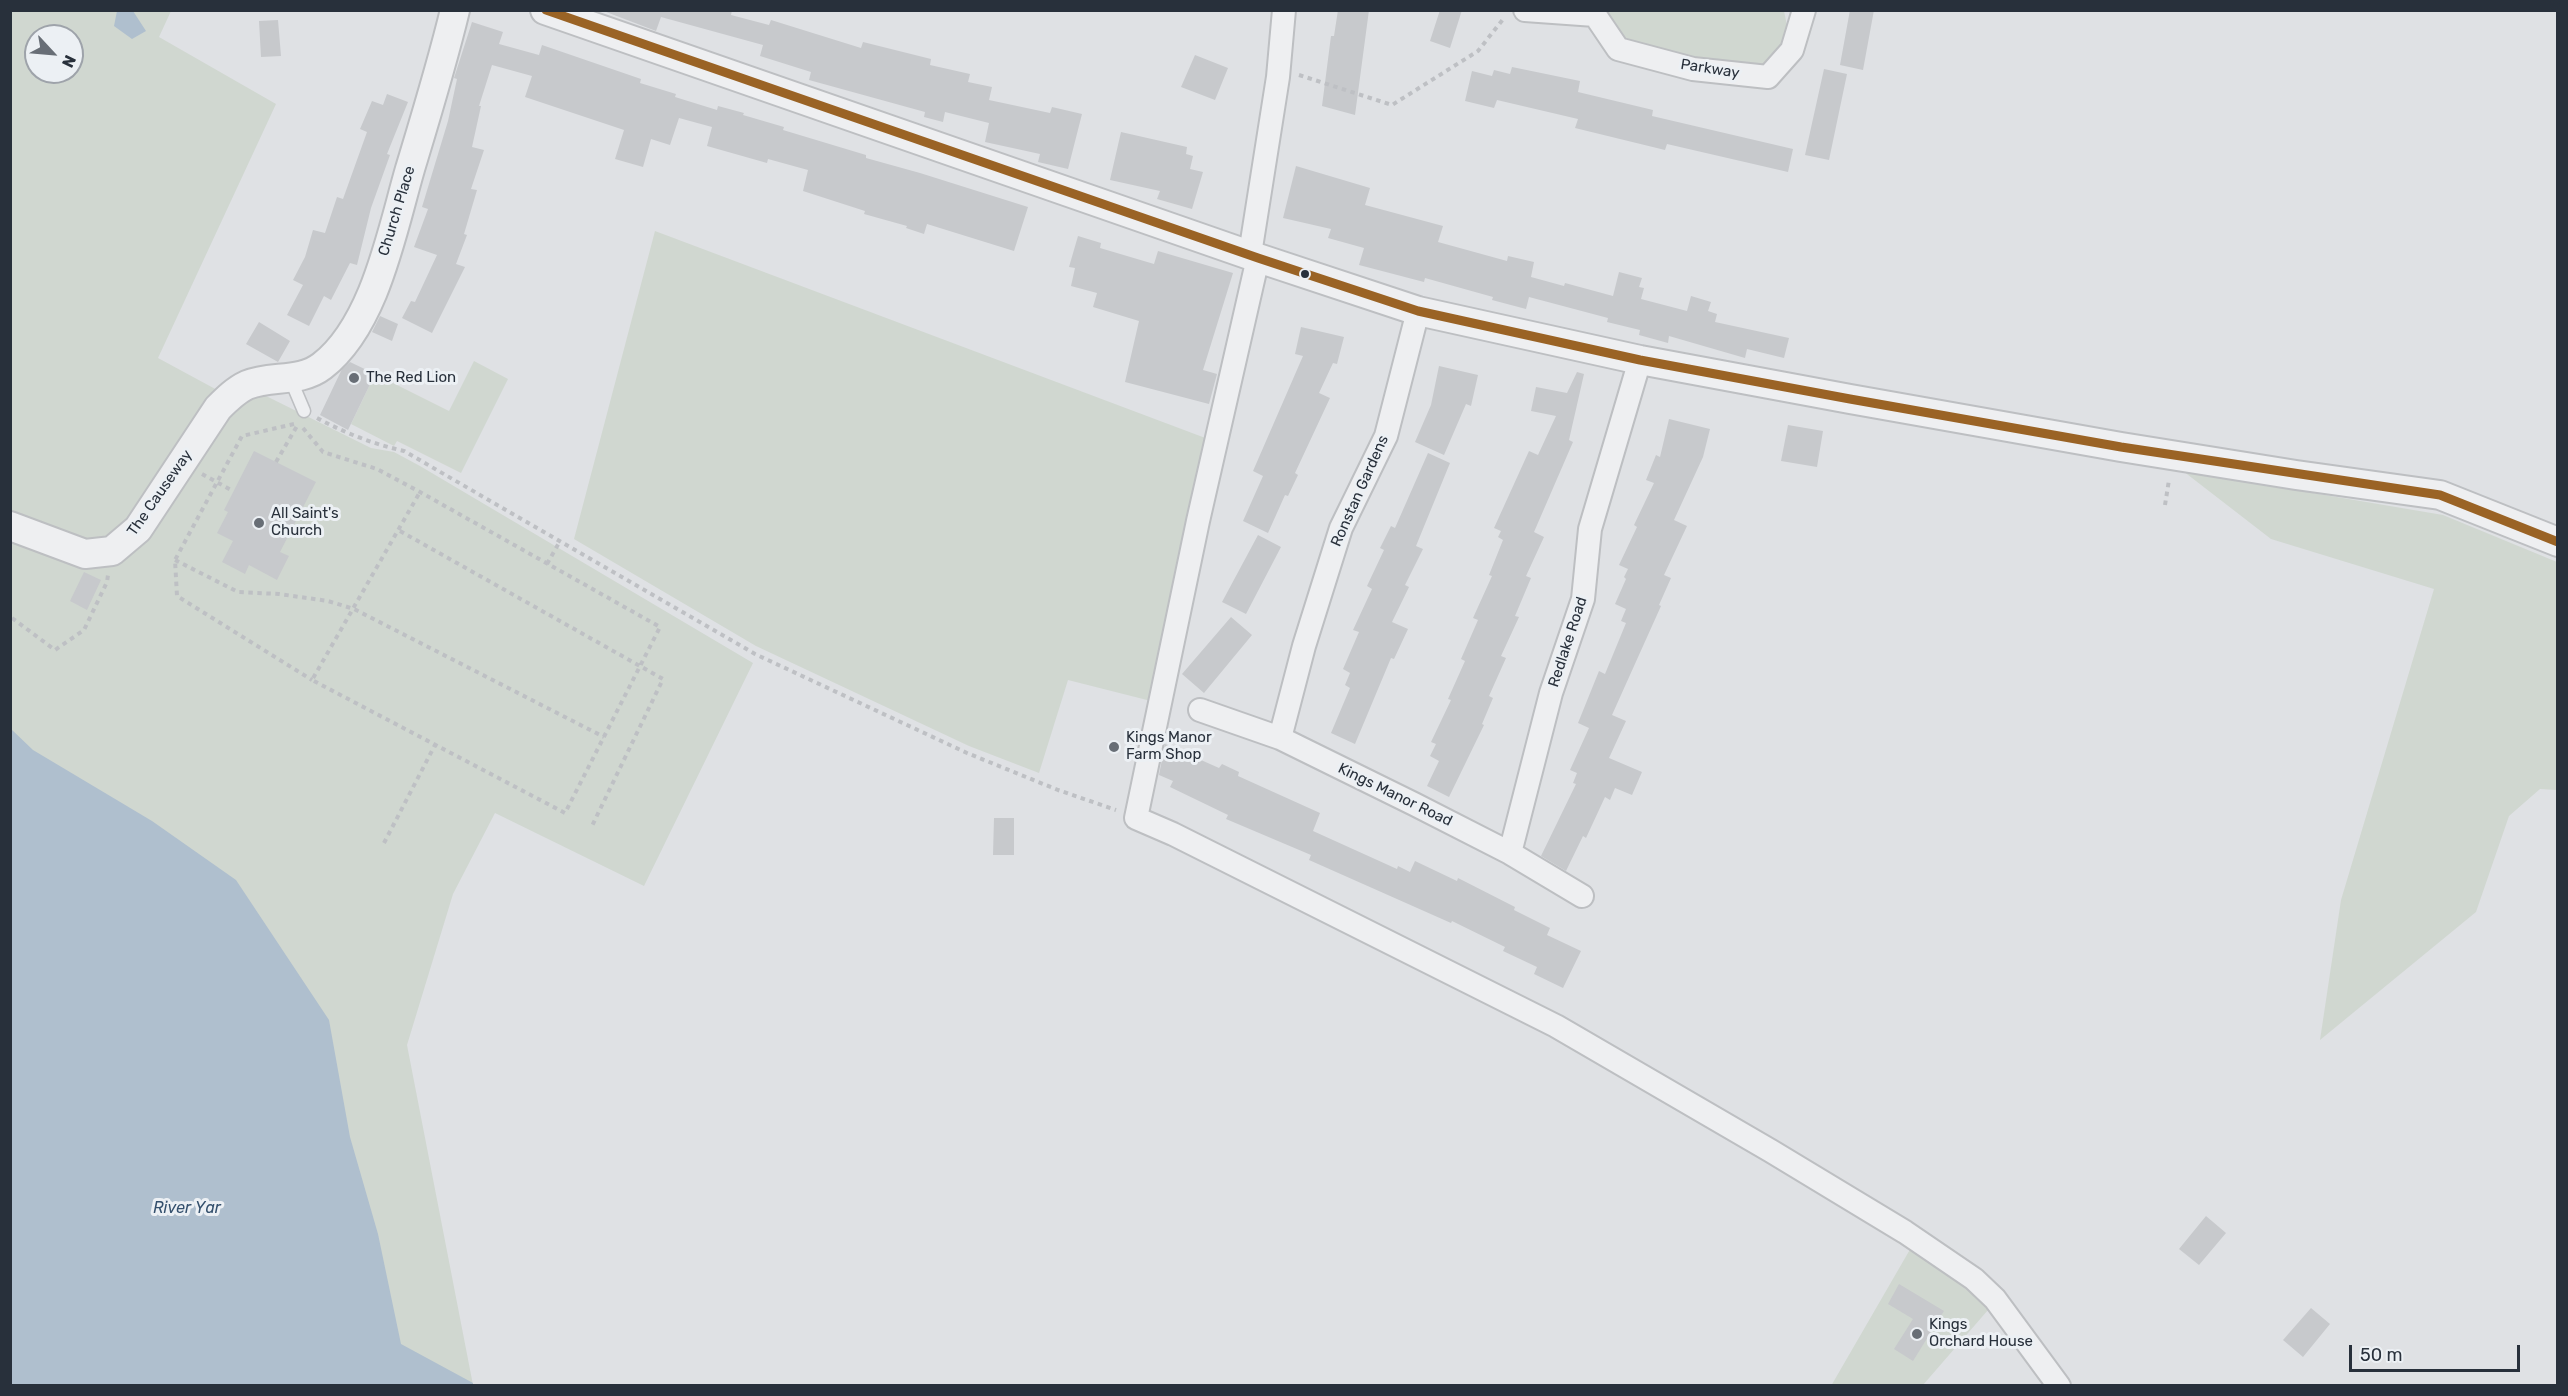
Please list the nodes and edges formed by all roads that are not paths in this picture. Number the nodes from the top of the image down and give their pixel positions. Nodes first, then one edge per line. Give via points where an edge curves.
1 (455, 10) edge
2 (545, 10) edge
3 (1284, 10) edge
4 (1525, 10) edge
5 (1804, 10) edge
6 (1597, 13) edge
7 (1254, 256) junction
8 (1418, 311) junction
9 (1640, 360) junction
10 (290, 378) junction
11 (301, 417) road end
12 (10, 526) edge
13 (2558, 542) edge
14 (1200, 710) dead end
15 (1280, 738) junction
16 (1510, 853) junction
17 (1582, 896) dead end
18 (2060, 1386) edge

1 - 10 street, Church Place via 371,295 346,339 321,367
2 - 7 street
3 - 7 street
4 - 6 street, Parkway
5 - 6 street, Parkway via 1792,50 1768,77 1693,69 1618,49
7 - 8 street
7 - 18 street via 1136,818 1556,1026 1896,1226 1974,1279 1995,1299
8 - 9 street
8 - 15 street, Ronstan Gardens via 1386,436 1341,528
9 - 13 street via 2132,449 2440,495
9 - 16 street, Redlake Road via 1590,529 1583,599 1551,693
10 - 11 lane
10 - 12 street, The Causeway via 248,385 218,408 138,529 112,551 85,554
14 - 15 street, Kings Manor Road
15 - 16 street, Kings Manor Road
16 - 17 street, Kings Manor Road

